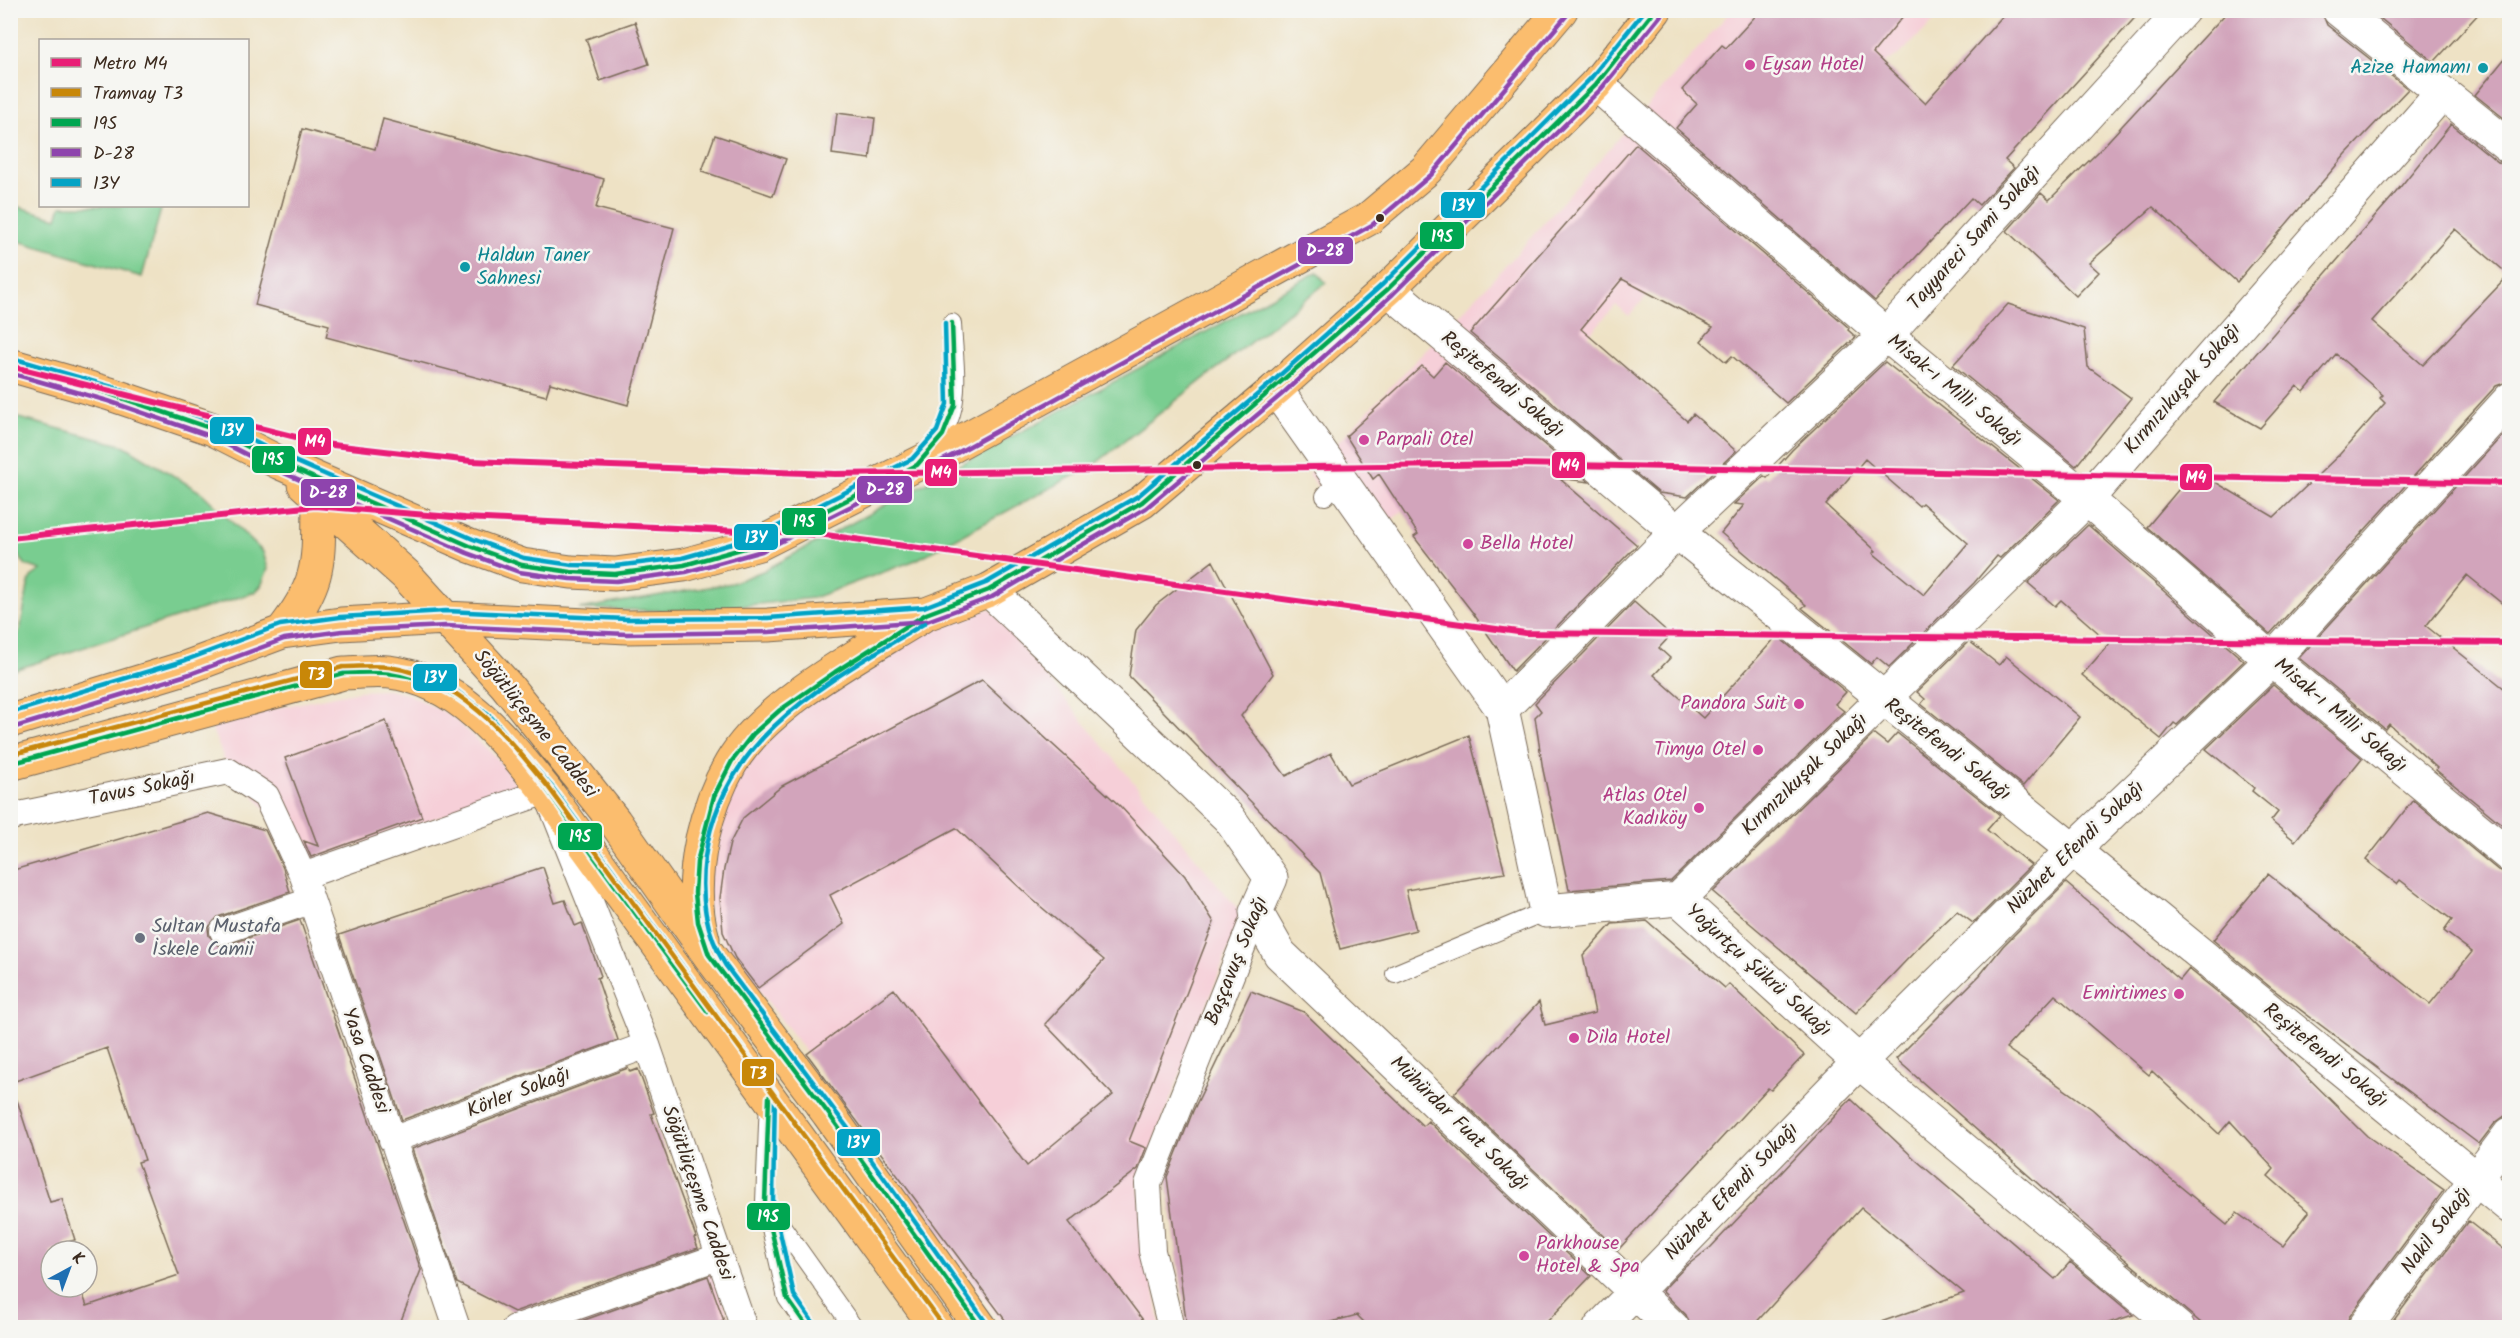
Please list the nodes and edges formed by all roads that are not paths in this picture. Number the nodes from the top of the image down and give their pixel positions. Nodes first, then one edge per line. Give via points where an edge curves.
1 (1561, 10) edge
2 (1655, 10) edge
3 (2183, 10) edge
4 (2338, 10) edge
5 (1596, 84) junction
6 (2442, 93) junction
7 (2510, 147) edge
8 (1388, 289) junction
9 (952, 323) dead end
10 (1886, 335) junction
11 (10, 365) edge
12 (1276, 389) junction
13 (2510, 399) edge
14 (280, 463) junction
15 (916, 465) junction
16 (319, 498) junction
17 (2086, 500) junction
18 (1677, 532) junction
19 (989, 590) junction
20 (926, 614) junction
21 (446, 618) junction
22 (282, 632) junction
23 (2272, 660) junction
24 (1882, 699) junction
25 (1502, 709) junction
26 (10, 721) edge
27 (16, 766) edge
28 (546, 791) junction
29 (266, 796) joint
30 (10, 817) edge
31 (2073, 850) junction
32 (2510, 856) edge
33 (303, 876) junction
34 (1679, 899) junction
35 (310, 901) junction
36 (1546, 911) junction
37 (1256, 912) junction
38 (223, 930) dead end
39 (709, 955) junction
40 (1395, 974) dead end
41 (647, 1045) junction
42 (1859, 1062) junction
43 (769, 1097) junction
44 (2510, 1134) edge
45 (392, 1140) junction
46 (2475, 1180) junction
47 (765, 1202) junction
48 (2510, 1207) edge
49 (718, 1257) junction
50 (1635, 1291) junction
51 (2172, 1326) edge
52 (457, 1328) edge
53 (514, 1328) edge
54 (744, 1328) edge
55 (808, 1328) edge
56 (854, 1328) edge
57 (937, 1328) edge
58 (981, 1328) edge
59 (1171, 1328) edge
60 (1600, 1328) edge
61 (1672, 1328) edge
62 (2364, 1328) edge

1 - 15 main road via 1426,171 1368,219
2 - 5 main road
3 - 10 street, Tayyareci Sami Sokağı
4 - 6 street
5 - 8 main road
5 - 10 street, Misak-ı Milli Sokağı
6 - 7 street
6 - 17 street, Kırmızıkuşak Sokağı
8 - 12 main road
8 - 18 street, Reşitefendi Sokağı
9 - 15 lane via 955,405 943,435
10 - 17 street, Misak-ı Milli Sokağı
10 - 18 street, Tayyareci Sami Sokağı
11 - 14 main road via 213,429
12 - 19 main road via 1142,502
12 - 25 street via 1332,487
13 - 23 street, Nüzhet Efendi Sokağı
14 - 15 main road via 522,565 571,573 615,574 684,565 759,544
14 - 16 main road, Söğütlüçeşme Caddesi
16 - 21 main road, Söğütlüçeşme Caddesi via 406,575
16 - 22 main road via 318,562 312,587
17 - 23 street, Misak-ı Milli Sokağı
17 - 24 street, Kırmızıkuşak Sokağı
18 - 24 street, Reşitefendi Sokağı
18 - 25 street, Tayyareci Sami Sokağı
19 - 20 main road
19 - 37 street, Başçavuş Sokağı via 1229,818 1271,878
20 - 21 main road via 710,627
20 - 39 main road via 780,710 753,734 732,761 714,796 697,862 698,922
21 - 22 main road
21 - 39 main road, Söğütlüçeşme Caddesi via 506,685 615,822
22 - 26 main road via 188,668
23 - 31 street, Nüzhet Efendi Sokağı
23 - 32 street, Misak-ı Milli Sokağı
24 - 31 street, Reşitefendi Sokağı
24 - 34 street, Kırmızıkuşak Sokağı
25 - 36 street
27 - 28 main road, Söğütlüçeşme Caddesi via 343,673 388,672 415,677 466,705 501,737
28 - 33 street
28 - 41 street, Söğütlüçeşme Caddesi
28 - 43 main road, Söğütlüçeşme Caddesi
29 - 30 street, Tavus Sokağı via 228,771
29 - 33 street, Yasa Caddesi
31 - 42 street, Nüzhet Efendi Sokağı
31 - 46 street, Reşitefendi Sokağı
33 - 35 street, Yasa Caddesi
34 - 36 street, Yoğurtçu Şükrü Sokağı
34 - 42 street, Yoğurtçu Şükrü Sokağı
35 - 38 street
35 - 45 street, Yasa Caddesi
36 - 40 lane
37 - 50 street, Mühürdar Fuat Sokağı via 1280,954
37 - 59 street, Başçavuş Sokağı via 1148,1184 1152,1251
39 - 58 main road, Söğütlüçeşme Caddesi via 828,1113
41 - 45 street, Körler Sokağı
41 - 49 street, Söğütlüçeşme Caddesi
42 - 50 street, Nüzhet Efendi Sokağı
42 - 51 street, Yoğurtçu Şükrü Sokağı
43 - 47 lane
43 - 57 main road, Söğütlüçeşme Caddesi
44 - 46 street, Nakil Sokağı
45 - 52 street, Yasa Caddesi
46 - 48 street, Reşitefendi Sokağı
46 - 62 street, Nakil Sokağı
47 - 55 lane via 787,1298
47 - 56 lane
49 - 53 street
49 - 54 street, Söğütlüçeşme Caddesi
50 - 60 street, Nüzhet Efendi Sokağı
50 - 61 street, Mühürdar Fuat Sokağı

